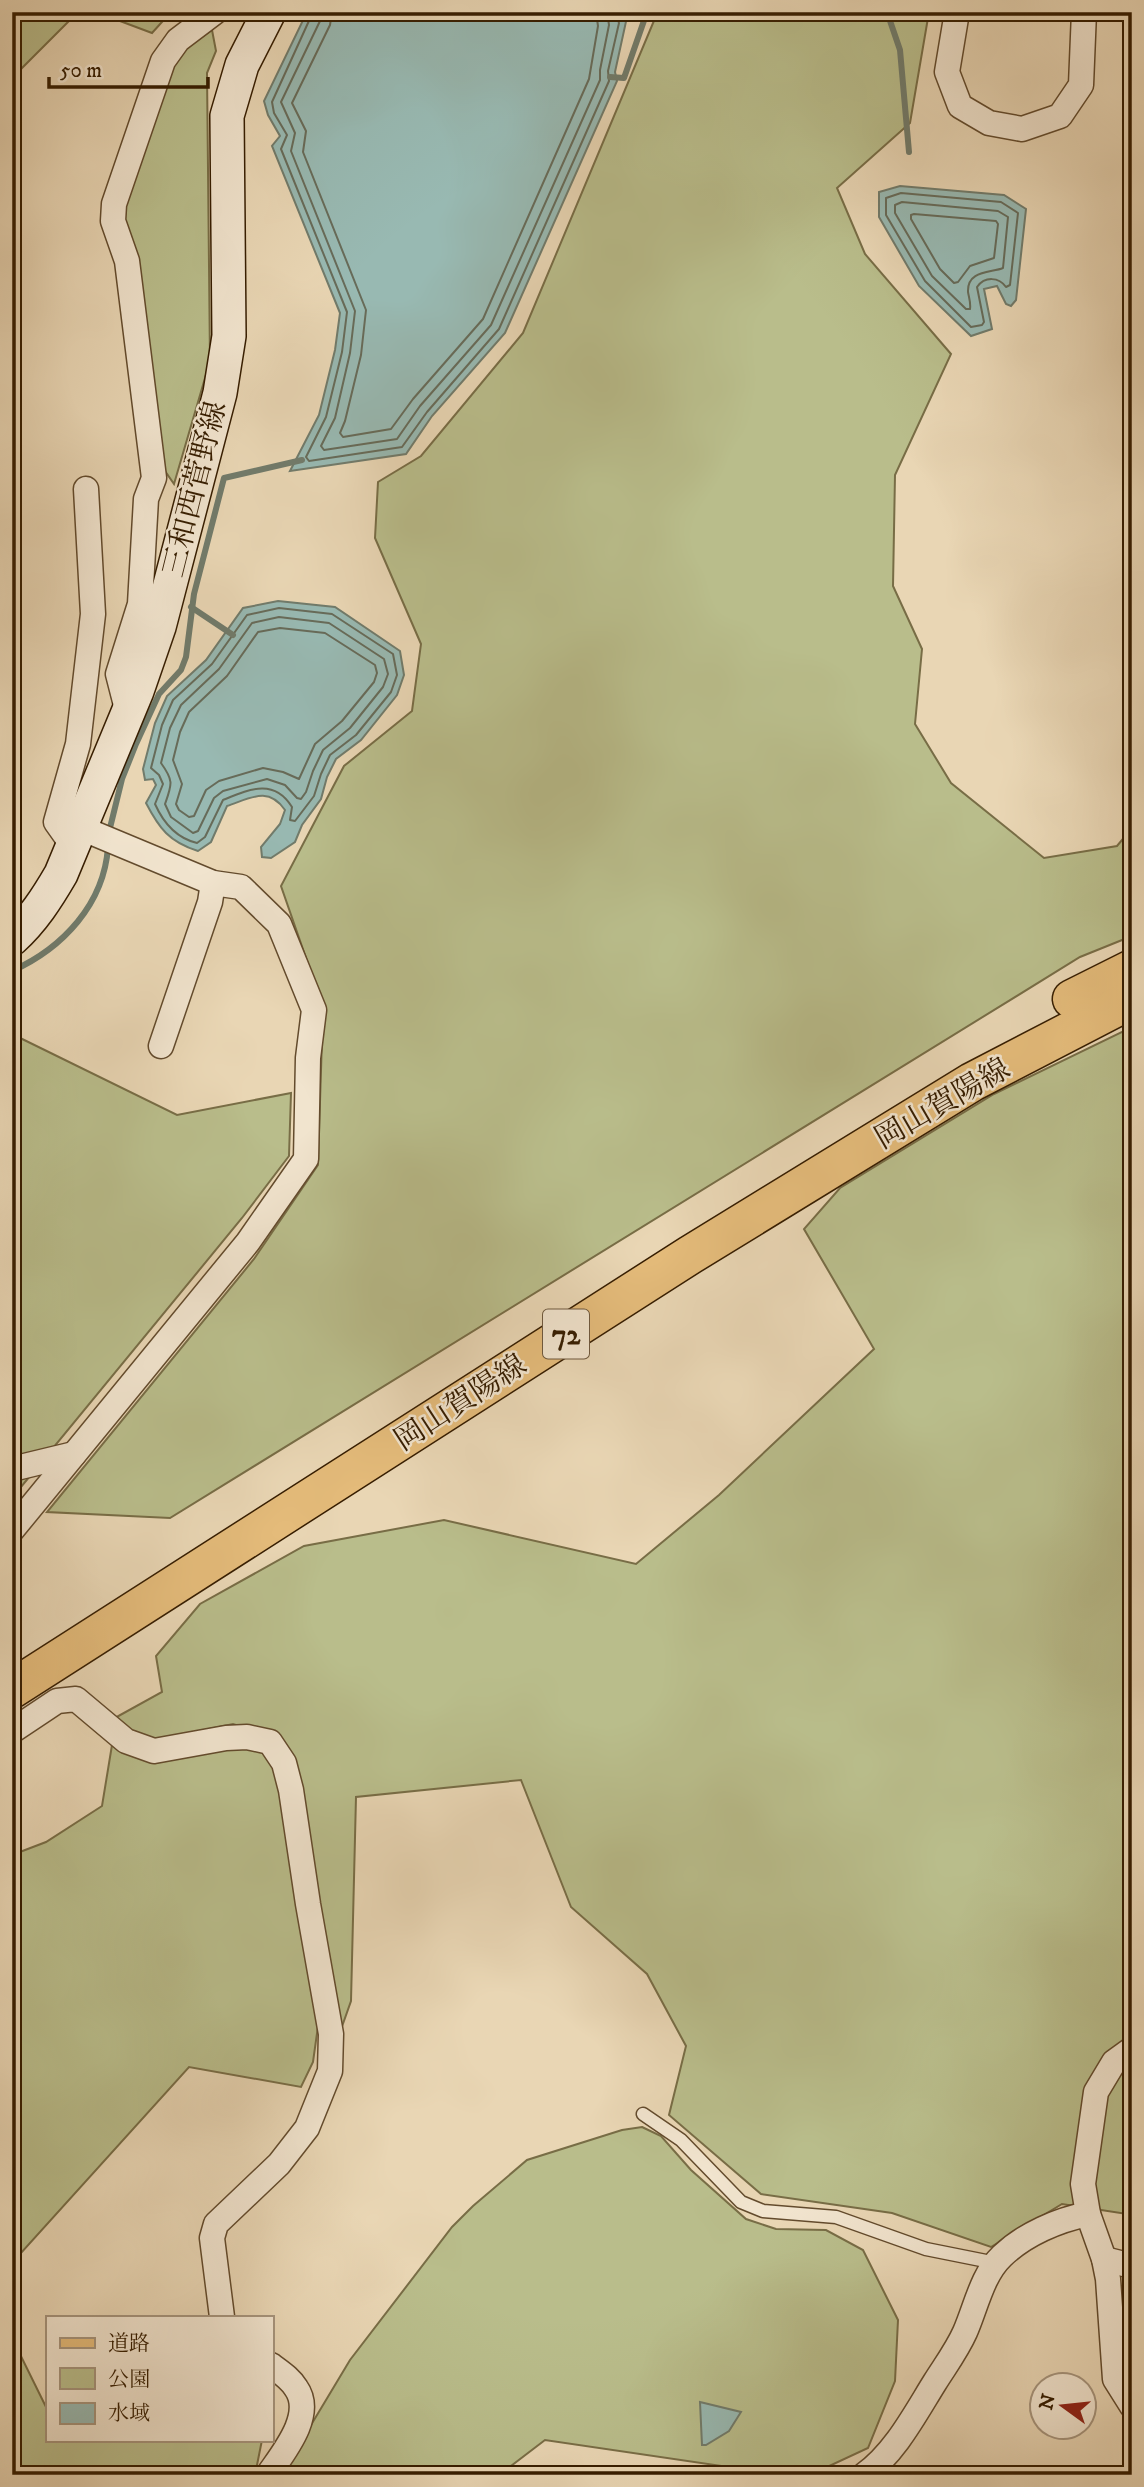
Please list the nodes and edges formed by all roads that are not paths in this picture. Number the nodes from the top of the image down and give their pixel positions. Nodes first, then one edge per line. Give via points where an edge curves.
1 (215, 12) edge
2 (269, 12) edge
3 (957, 12) edge
4 (1084, 12) edge
5 (86, 489) dead end
6 (128, 713) junction
7 (94, 839) junction
8 (212, 883) junction
9 (12, 939) edge
10 (1132, 969) edge
11 (1132, 999) edge
12 (160, 1046) dead end
13 (74, 1454) junction
14 (12, 1469) edge
15 (12, 1530) edge
16 (12, 1657) edge
17 (12, 1689) edge
18 (12, 1731) edge
19 (1132, 2049) edge
20 (643, 2114) dead end
21 (1088, 2214) junction
22 (1104, 2259) junction
23 (996, 2263) junction
24 (1132, 2266) edge
25 (222, 2316) edge
26 (273, 2366) edge
27 (1132, 2406) edge
28 (268, 2475) edge
29 (864, 2475) edge

1 - 6 street via 177,40 163,61 114,204 113,221 127,261 154,478 146,499 140,604 118,674
2 - 6 main road, 三和西菅野線 via 242,65 227,116 229,336 220,393 159,627
3 - 4 street via 947,72 960,106 989,123 1022,129 1060,116 1081,85
5 - 7 street via 93,614 78,744 56,822
6 - 7 main road, 三和西菅野線
7 - 8 street
7 - 9 main road, 三和西菅野線
8 - 12 street via 210,902
8 - 13 street via 241,887 279,924 314,1010 306,1159 247,1242
10 - 16 main road, 岡山賀陽線 / 72 via 957,1060 683,1228
11 - 17 main road, 岡山賀陽線 / 72 via 972,1082 701,1248
13 - 14 street
13 - 15 street
18 - 25 street via 57,1701 76,1699 126,1741 154,1751 247,1737 270,1742 284,1762 331,2034 330,2071 307,2127 279,2164 216,2224 212,2238
19 - 21 street via 1114,2062 1096,2092 1083,2184
20 - 23 lane via 681,2140 741,2202 763,2211 836,2217 926,2249
21 - 22 street
21 - 23 street via 1061,2220
22 - 24 street
22 - 27 street via 1115,2379
23 - 29 street via 954,2353 906,2429
26 - 28 street via 299,2390 301,2408 299,2425

